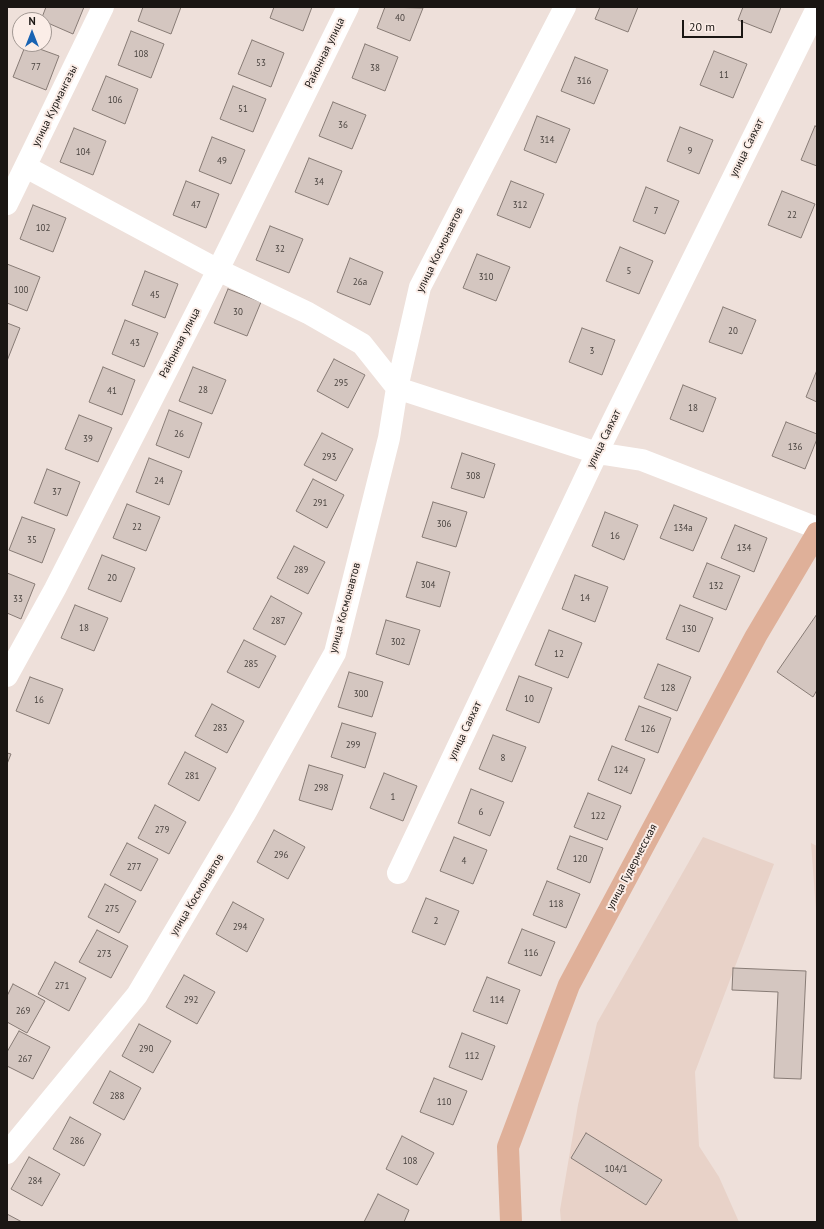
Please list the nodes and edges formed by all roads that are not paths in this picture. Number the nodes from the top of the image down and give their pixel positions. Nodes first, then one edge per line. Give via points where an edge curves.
1 (103, 7) edge
2 (348, 7) edge
3 (564, 7) edge
4 (817, 8) edge
5 (26, 167) junction
6 (7, 204) edge
7 (218, 270) junction
8 (397, 388) junction
9 (597, 453) junction
10 (817, 528) edge
11 (817, 534) edge
12 (7, 676) edge
13 (398, 873) dead end
14 (7, 1153) edge
15 (512, 1222) edge

1 - 5 street, улица Курмангазы
2 - 7 street, Районная улица
3 - 8 street, улица Космонавтов via 420,287
4 - 9 street, улица Саяхат
5 - 6 street, улица Курмангазы
5 - 7 street
7 - 8 street via 308,312 362,344
7 - 12 street, Районная улица via 59,582
8 - 9 street
8 - 14 street, улица Космонавтов via 389,438 335,653 244,815 137,995
9 - 10 street via 642,460
9 - 13 street, улица Саяхат
11 - 15 main road, улица Гудермесская via 756,636 569,985 508,1147

